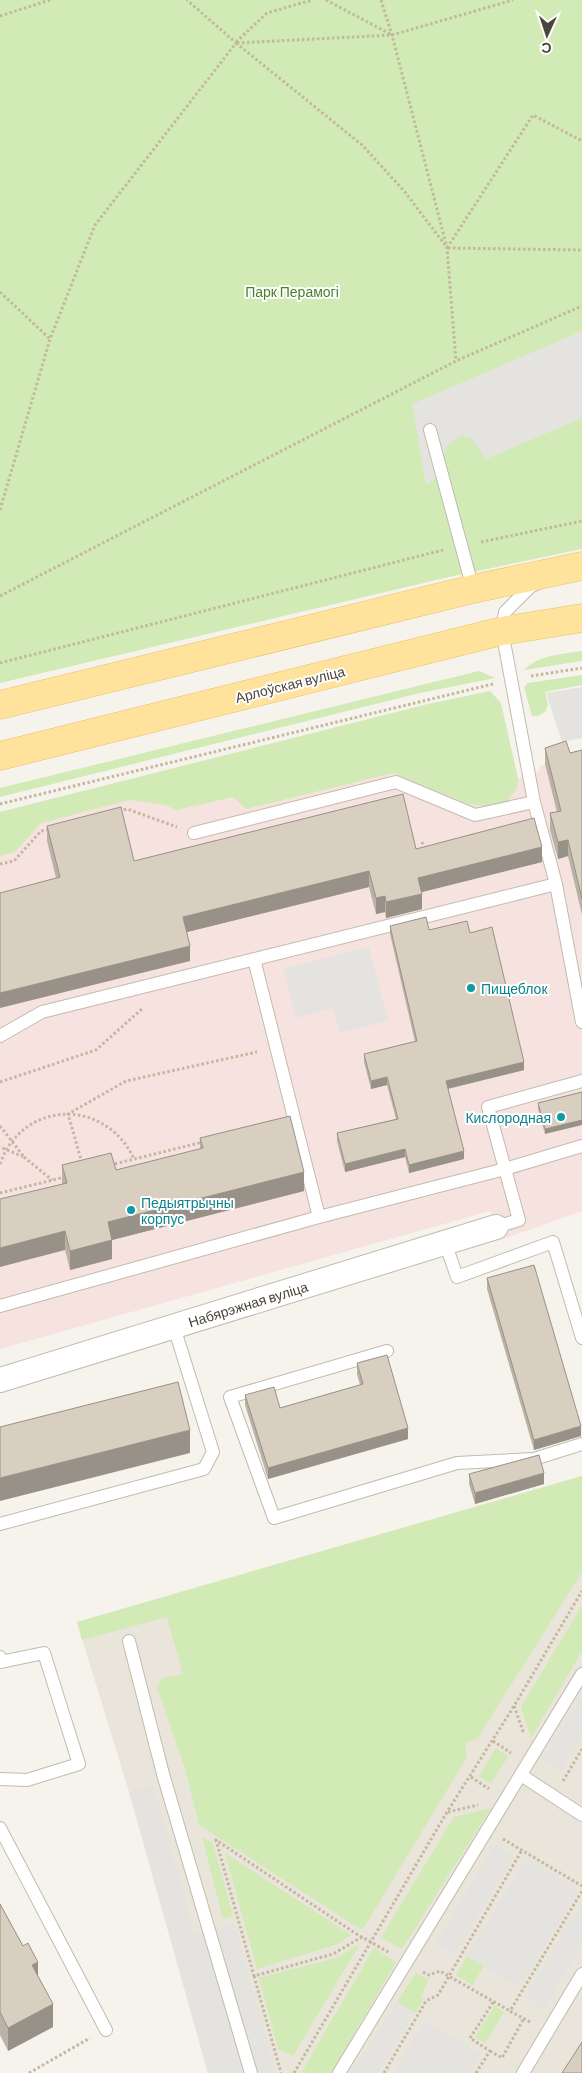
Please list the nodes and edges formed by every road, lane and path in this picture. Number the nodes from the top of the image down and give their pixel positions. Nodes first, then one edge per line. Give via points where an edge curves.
1 (50, 0) edge
2 (188, 0) edge
3 (312, 0) edge
4 (326, 0) edge
5 (381, 0) edge
6 (512, 0) edge
7 (0, 16) edge
8 (392, 35) junction
9 (236, 43) junction
10 (582, 141) edge
11 (447, 248) junction
12 (582, 250) edge
13 (0, 292) edge
14 (582, 306) edge
15 (50, 339) junction
16 (456, 361) junction
17 (430, 430) dead end
18 (0, 510) edge
19 (582, 521) edge
20 (461, 546) junction
21 (572, 568) edge
22 (473, 589) junction
23 (0, 596) edge
24 (582, 618) edge
25 (502, 631) junction
26 (0, 663) edge
27 (582, 668) edge
28 (510, 680) junction
29 (0, 705) edge
30 (0, 756) edge
31 (534, 802) junction
32 (0, 804) edge
33 (110, 813) edge
34 (58, 827) edge
35 (194, 833) joint
36 (0, 864) edge
37 (556, 884) junction
38 (254, 959) junction
39 (146, 1006) dead end
40 (581, 1014) edge
41 (0, 1036) edge
42 (254, 1043) dead end
43 (257, 1052) junction
44 (259, 1061) dead end
45 (582, 1081) edge
46 (0, 1082) edge
47 (68, 1114) junction
48 (0, 1126) edge
49 (209, 1140) edge
50 (12, 1141) junction
51 (582, 1146) edge
52 (0, 1148) edge
53 (6, 1149) junction
54 (24, 1157) junction
55 (134, 1159) junction
56 (0, 1164) edge
57 (101, 1167) edge
58 (505, 1169) junction
59 (84, 1172) edge
60 (68, 1176) edge
61 (52, 1180) junction
62 (0, 1193) edge
63 (319, 1217) junction
64 (496, 1227) joint
65 (444, 1242) junction
66 (0, 1306) edge
67 (174, 1327) junction
68 (582, 1338) edge
69 (387, 1351) dead end
70 (0, 1380) edge
71 (582, 1444) edge
72 (0, 1524) edge
73 (582, 1591) edge
74 (128, 1641) dead end
75 (0, 1657) edge
76 (582, 1674) edge
77 (493, 1741) junction
78 (582, 1749) edge
79 (516, 1756) dead end
80 (521, 1775) junction
81 (0, 1778) edge
82 (562, 1781) dead end
83 (582, 1815) edge
84 (0, 1828) edge
85 (506, 1831) dead end
86 (522, 1850) junction
87 (582, 1886) edge
88 (582, 1891) edge
89 (362, 1937) junction
90 (370, 1942) junction
91 (406, 1963) junction
92 (582, 1974) edge
93 (254, 1976) junction
94 (449, 1976) junction
95 (494, 2001) junction
96 (510, 2011) junction
97 (524, 2018) junction
98 (106, 2030) joint
99 (548, 2031) junction
100 (490, 2051) junction
101 (29, 2073) edge
102 (251, 2073) edge
103 (281, 2073) edge
104 (294, 2073) edge
105 (339, 2073) edge
106 (384, 2073) edge
107 (476, 2073) edge
108 (523, 2073) edge

1 - 7 path
2 - 9 path
3 - 9 path via 267,13
4 - 8 path
5 - 8 path
6 - 8 path
8 - 9 path
8 - 11 path
9 - 11 path via 362,145 405,192
9 - 15 path via 96,225
10 - 11 path via 533,115
11 - 12 path
11 - 16 path
13 - 15 path
14 - 16 path
15 - 18 path
16 - 23 path
17 - 20 lane
19 - 20 path
20 - 22 lane
20 - 26 path
21 - 22 main road
21 - 25 lane via 530,587 505,612
22 - 29 main road
24 - 25 main road, Арлоўская вуліца
25 - 28 lane
25 - 30 main road, Арлоўская вуліца
27 - 28 path
28 - 31 lane
28 - 32 path
31 - 35 lane via 475,815 396,782
31 - 37 lane
33 - 35 path via 127,809
34 - 36 path via 41,832 14,861
37 - 38 lane
37 - 40 lane
38 - 41 lane via 42,1012
38 - 63 lane
39 - 46 path via 96,1050
42 - 43 path
43 - 44 path
43 - 47 path via 126,1081
45 - 58 lane via 488,1107
47 - 50 path via 37,1121
47 - 55 path via 89,1117 108,1126 124,1141
47 - 59 path
48 - 50 path
49 - 55 path
50 - 53 path
50 - 54 path
51 - 58 lane
52 - 53 path
53 - 54 path
53 - 56 path
54 - 61 path
55 - 57 path
58 - 63 lane
58 - 64 lane via 518,1220
60 - 61 path
61 - 62 path
63 - 66 lane
64 - 65 street, Набярэжная вуліца
65 - 67 street, Набярэжная вуліца
65 - 68 lane via 457,1277 552,1242
67 - 70 street, Набярэжная вуліца
67 - 72 lane via 213,1452 204,1469
69 - 71 lane via 230,1397 274,1518 458,1463 534,1459
73 - 77 path
74 - 102 lane
75 - 81 lane via 2,1662 44,1653 79,1764 27,1780
76 - 80 lane
77 - 79 path
77 - 90 path
78 - 82 path
80 - 83 lane
80 - 91 lane
84 - 98 lane
85 - 86 path via 500,1838
86 - 87 path
86 - 94 path
88 - 96 path
89 - 90 path
89 - 93 path via 333,1954
89 - 93 path via 216,1840
90 - 91 path
90 - 104 path
91 - 94 path via 429,1975 440,1971
91 - 105 lane
92 - 99 lane
93 - 103 path
94 - 95 path
94 - 106 path via 438,1995 426,2001
95 - 96 path
95 - 100 path via 470,2038
96 - 97 path
97 - 99 path
97 - 100 path via 502,2058
98 - 101 path
99 - 108 lane
100 - 107 path

